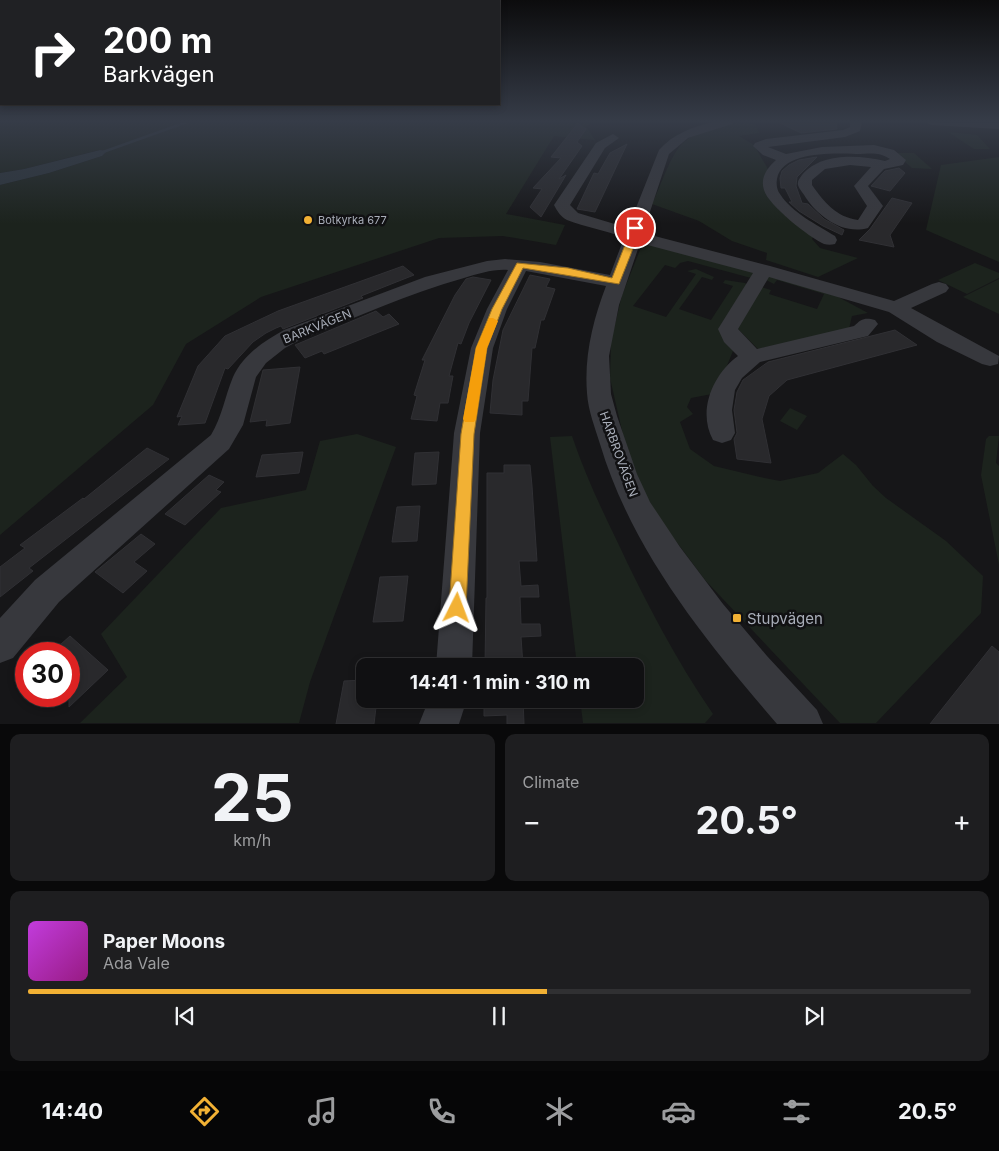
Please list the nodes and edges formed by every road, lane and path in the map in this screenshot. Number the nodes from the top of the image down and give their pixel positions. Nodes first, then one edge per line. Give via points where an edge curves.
1 (594, 156) edge
2 (662, 156) edge
3 (777, 156) edge
4 (793, 156) edge
5 (894, 156) edge
6 (786, 159) junction
7 (882, 164) junction
8 (634, 236) junction
9 (828, 240) dead end
10 (520, 265) junction
11 (764, 270) junction
12 (616, 282) junction
13 (939, 288) dead end
14 (896, 308) junction
15 (868, 324) dead end
16 (752, 357) junction
17 (990, 359) dead end
18 (722, 433) dead end
19 (0, 644) edge
20 (454, 658) edge
21 (444, 708) edge
22 (438, 724) edge
23 (803, 724) edge

1 - 8 street via 562,205 565,211
2 - 8 street, HARBROVÄGEN
3 - 6 street
4 - 6 street
5 - 7 street via 899,161
6 - 9 street via 772,171 770,188 773,195
7 - 7 street via 855,161 823,164 805,180 805,186 823,210 846,223 862,225 875,206 862,186
8 - 11 street
8 - 12 street, HARBROVÄGEN
10 - 12 street, BARKVÄGEN
10 - 19 street, BARKVÄGEN via 487,266 432,280 277,343 258,358 245,376 230,425 220,442 47,591
10 - 20 street via 497,309 482,348 467,434
11 - 14 street
11 - 16 street via 728,329
12 - 23 street, HARBROVÄGEN via 598,356 599,394 623,474 640,511 711,616
13 - 14 street
14 - 17 street
15 - 16 street via 861,330
16 - 18 street via 731,376 719,398
21 - 22 street

